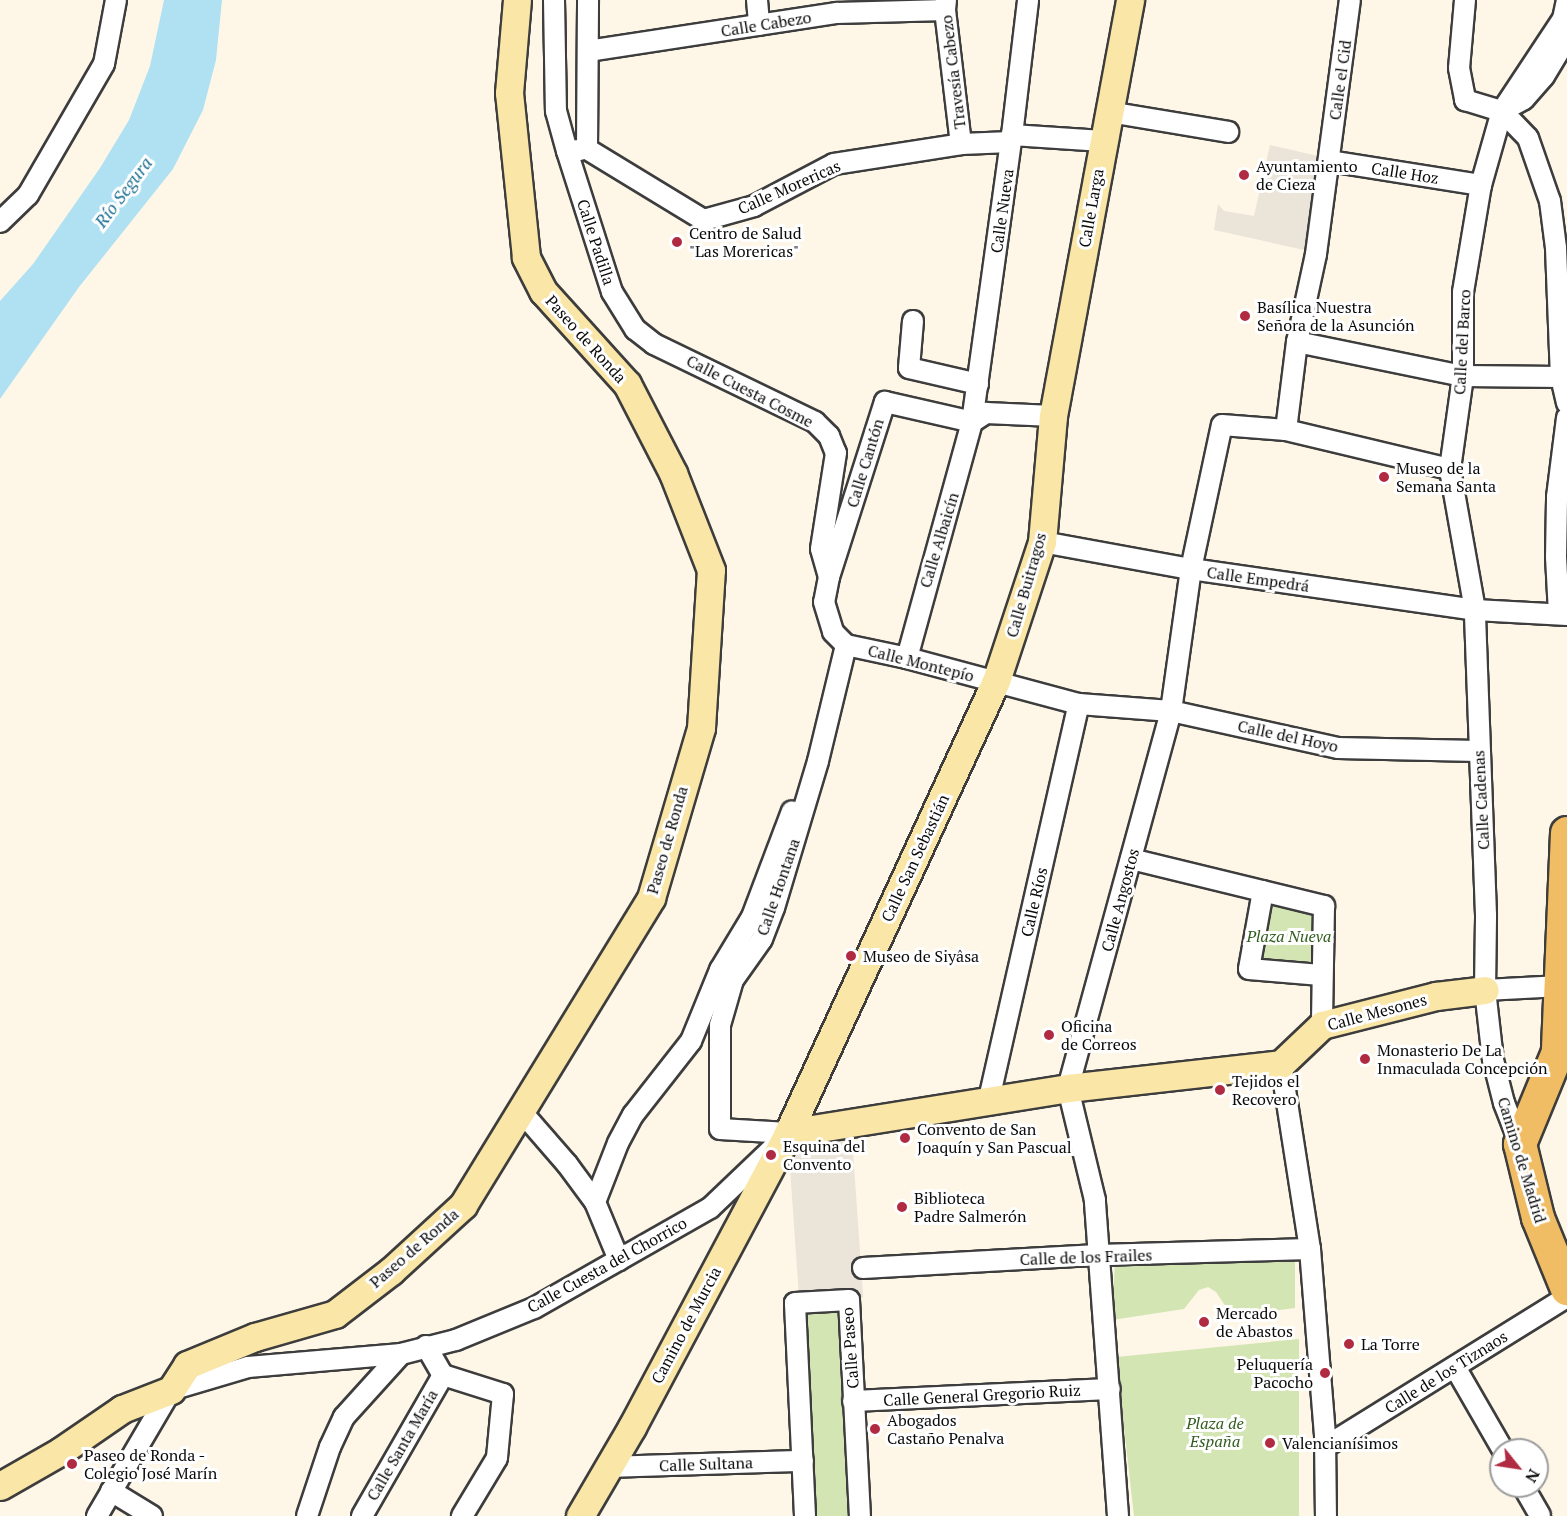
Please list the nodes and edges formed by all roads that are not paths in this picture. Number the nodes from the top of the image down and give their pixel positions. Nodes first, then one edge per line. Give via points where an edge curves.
1 (116, 0) edge
2 (517, 0) edge
3 (554, 0) edge
4 (588, 0) edge
5 (757, 0) edge
6 (1028, 0) edge
7 (1130, 0) edge
8 (1350, 0) edge
9 (1465, 0) edge
10 (1567, 0) edge
11 (946, 5) edge
12 (759, 25) junction
13 (1567, 38) edge
14 (588, 51) junction
15 (1502, 111) junction
16 (1109, 112) junction
17 (1228, 132) dead end
18 (1012, 139) junction
19 (1103, 141) junction
20 (961, 144) junction
21 (587, 149) junction
22 (567, 151) junction
23 (1329, 161) junction
24 (1481, 185) junction
25 (0, 222) edge
26 (913, 321) dead end
27 (635, 328) joint
28 (1297, 342) junction
29 (1463, 376) junction
30 (1561, 377) junction
31 (978, 384) junction
32 (1567, 403) edge
33 (1053, 416) junction
34 (1567, 418) edge
35 (972, 422) junction
36 (1286, 430) junction
37 (1450, 469) junction
38 (1042, 542) junction
39 (1191, 569) junction
40 (830, 577) junction
41 (1475, 610) junction
42 (1563, 614) edge
43 (846, 645) junction
44 (907, 658) junction
45 (996, 681) junction
46 (1079, 704) junction
47 (1171, 711) junction
48 (1478, 751) junction
49 (818, 761) junction
50 (1567, 833) edge
51 (1131, 859) junction
52 (1263, 891) junction
53 (1321, 975) junction
54 (1564, 980) edge
55 (1485, 990) junction
56 (1322, 1025) junction
57 (1281, 1064) junction
58 (1559, 1070) edge
59 (1068, 1088) junction
60 (989, 1099) junction
61 (520, 1110) junction
62 (788, 1133) junction
63 (1520, 1144) junction
64 (595, 1202) junction
65 (1310, 1249) junction
66 (1098, 1255) junction
67 (619, 1260) junction
68 (862, 1268) dead end
69 (1567, 1289) edge
70 (1567, 1297) edge
71 (426, 1346) junction
72 (401, 1354) junction
73 (1455, 1367) junction
74 (443, 1375) junction
75 (1110, 1389) junction
76 (171, 1390) junction
77 (853, 1401) junction
78 (1496, 1438) edge
79 (1325, 1447) junction
80 (803, 1461) junction
81 (609, 1467) junction
82 (0, 1486) edge
83 (111, 1491) junction
84 (1530, 1498) edge
85 (97, 1516) edge
86 (152, 1516) edge
87 (307, 1516) edge
88 (362, 1516) edge
89 (462, 1516) edge
90 (580, 1516) edge
91 (805, 1516) edge
92 (860, 1516) edge
93 (1118, 1516) edge
94 (1326, 1516) edge
95 (1540, 1516) edge

1 - 25 street via 104,64 28,195
2 - 61 main road, Paseo de Ronda via 509,93 526,257 543,291 627,384 673,473 711,570 701,728 651,898
3 - 22 street, Calle Padilla via 556,111
4 - 14 street
5 - 12 street
6 - 18 street, Calle Nueva
7 - 16 main road, Calle Larga
8 - 23 street, Calle el Cid
9 - 15 street via 1459,68 1465,100
10 - 15 street, Calle del Barco via 1563,19
11 - 12 street, Calle Cabezo via 837,13
11 - 20 street, Travesía Cabezo
12 - 14 street, Calle Cabezo
13 - 15 street via 1524,99
14 - 21 street
15 - 24 street, Calle del Barco
15 - 30 street via 1528,138 1551,201 1557,248
16 - 17 street
16 - 19 main road, Calle Larga
18 - 19 street, Calle Morericas
18 - 20 street, Calle Morericas
18 - 31 street, Calle Nueva
19 - 33 main road, Calle Larga
20 - 21 street, Calle Morericas via 834,164 754,206 704,220
21 - 22 street
22 - 27 street, Calle Padilla via 612,292
23 - 24 street, Calle Hoz
23 - 28 street, Calle el Cid via 1308,298
24 - 29 street, Calle del Barco via 1463,292
26 - 31 street via 909,368
27 - 40 street, Calle Cuesta Cosme via 654,344 815,422 829,436 836,453 821,549
28 - 29 street
28 - 36 street, Calle el Cid
29 - 30 street
29 - 37 street, Calle del Barco
30 - 32 street
31 - 35 street, Calle Nueva
33 - 35 street via 986,413
33 - 38 main road, Calle Buitragos
34 - 42 street via 1557,497 1556,557
35 - 40 street, Calle Cantón via 885,402
35 - 44 street, Calle Albaicín
36 - 37 street
36 - 39 street, Calle Angostos via 1222,425
37 - 41 street, Calle del Barco
38 - 39 street, Calle Empedrá
38 - 45 main road, Calle Buitragos
39 - 41 street, Calle Empedrá
39 - 47 street, Calle Angostos
40 - 43 street, Calle Cuesta Cosme via 824,602 833,632
41 - 42 street, Calle Empedrá
41 - 48 street, Calle Cadenas
43 - 44 street, Calle Montepío
43 - 49 street, Calle Hontana
44 - 45 street, Calle Montepío
45 - 46 street, Calle Montepío
45 - 62 main road, Calle San Sebastián
46 - 47 street, Calle del Hoyo
46 - 60 street, Calle Ríos
47 - 48 street, Calle del Hoyo via 1338,748
47 - 51 street, Calle Angostos
48 - 55 street, Calle Cadenas via 1486,915
49 - 62 street, Calle Hontana via 774,908 762,939 733,980 720,1025 720,1129
49 - 64 street via 786,822 752,917 720,970 691,1041 633,1114
50 - 54 main road
51 - 52 street
51 - 59 street, Calle Angostos
52 - 53 street via 1324,906
52 - 53 street via 1249,969
53 - 56 street
54 - 55 street
54 - 58 main road
55 - 56 main road, Calle Mesones via 1436,996
55 - 63 street, Camino de Madrid via 1493,1060
56 - 57 main road, Calle Mesones
57 - 59 main road
57 - 65 street
58 - 63 main road
59 - 60 main road
59 - 66 street via 1095,1200
60 - 62 main road
61 - 64 street
61 - 76 main road, Paseo de Ronda via 463,1205 392,1271 336,1314 255,1337 187,1365
62 - 67 street, Calle Cuesta del Chorrico via 710,1208
62 - 81 main road, Camino de Murcia
63 - 69 main road, Camino de Madrid via 1538,1218
64 - 67 street
65 - 66 street, Calle de los Frailes
65 - 79 street
66 - 68 street, Calle de los Frailes
66 - 75 street
67 - 71 street, Calle Cuesta del Chorrico via 534,1308 456,1340
70 - 73 street, Calle de los Tiznaos
71 - 72 street, Calle Cuesta del Chorrico
71 - 74 street
72 - 76 street, Calle Cuesta del Chorrico via 248,1368
72 - 87 street via 344,1417
73 - 78 street
73 - 79 street, Calle de los Tiznaos
74 - 88 street, Calle Santa María
74 - 89 street via 503,1394 497,1458
75 - 77 street, Calle General Gregorio Ruiz
75 - 93 street
76 - 82 main road via 122,1409
76 - 83 street
77 - 80 street, Calle Paseo via 849,1300 795,1303
77 - 92 street, Calle Paseo
79 - 94 street
80 - 81 street, Calle Sultana
80 - 91 street, Calle Paseo
81 - 90 main road, Camino de Murcia
83 - 85 street
83 - 86 street
84 - 95 street

